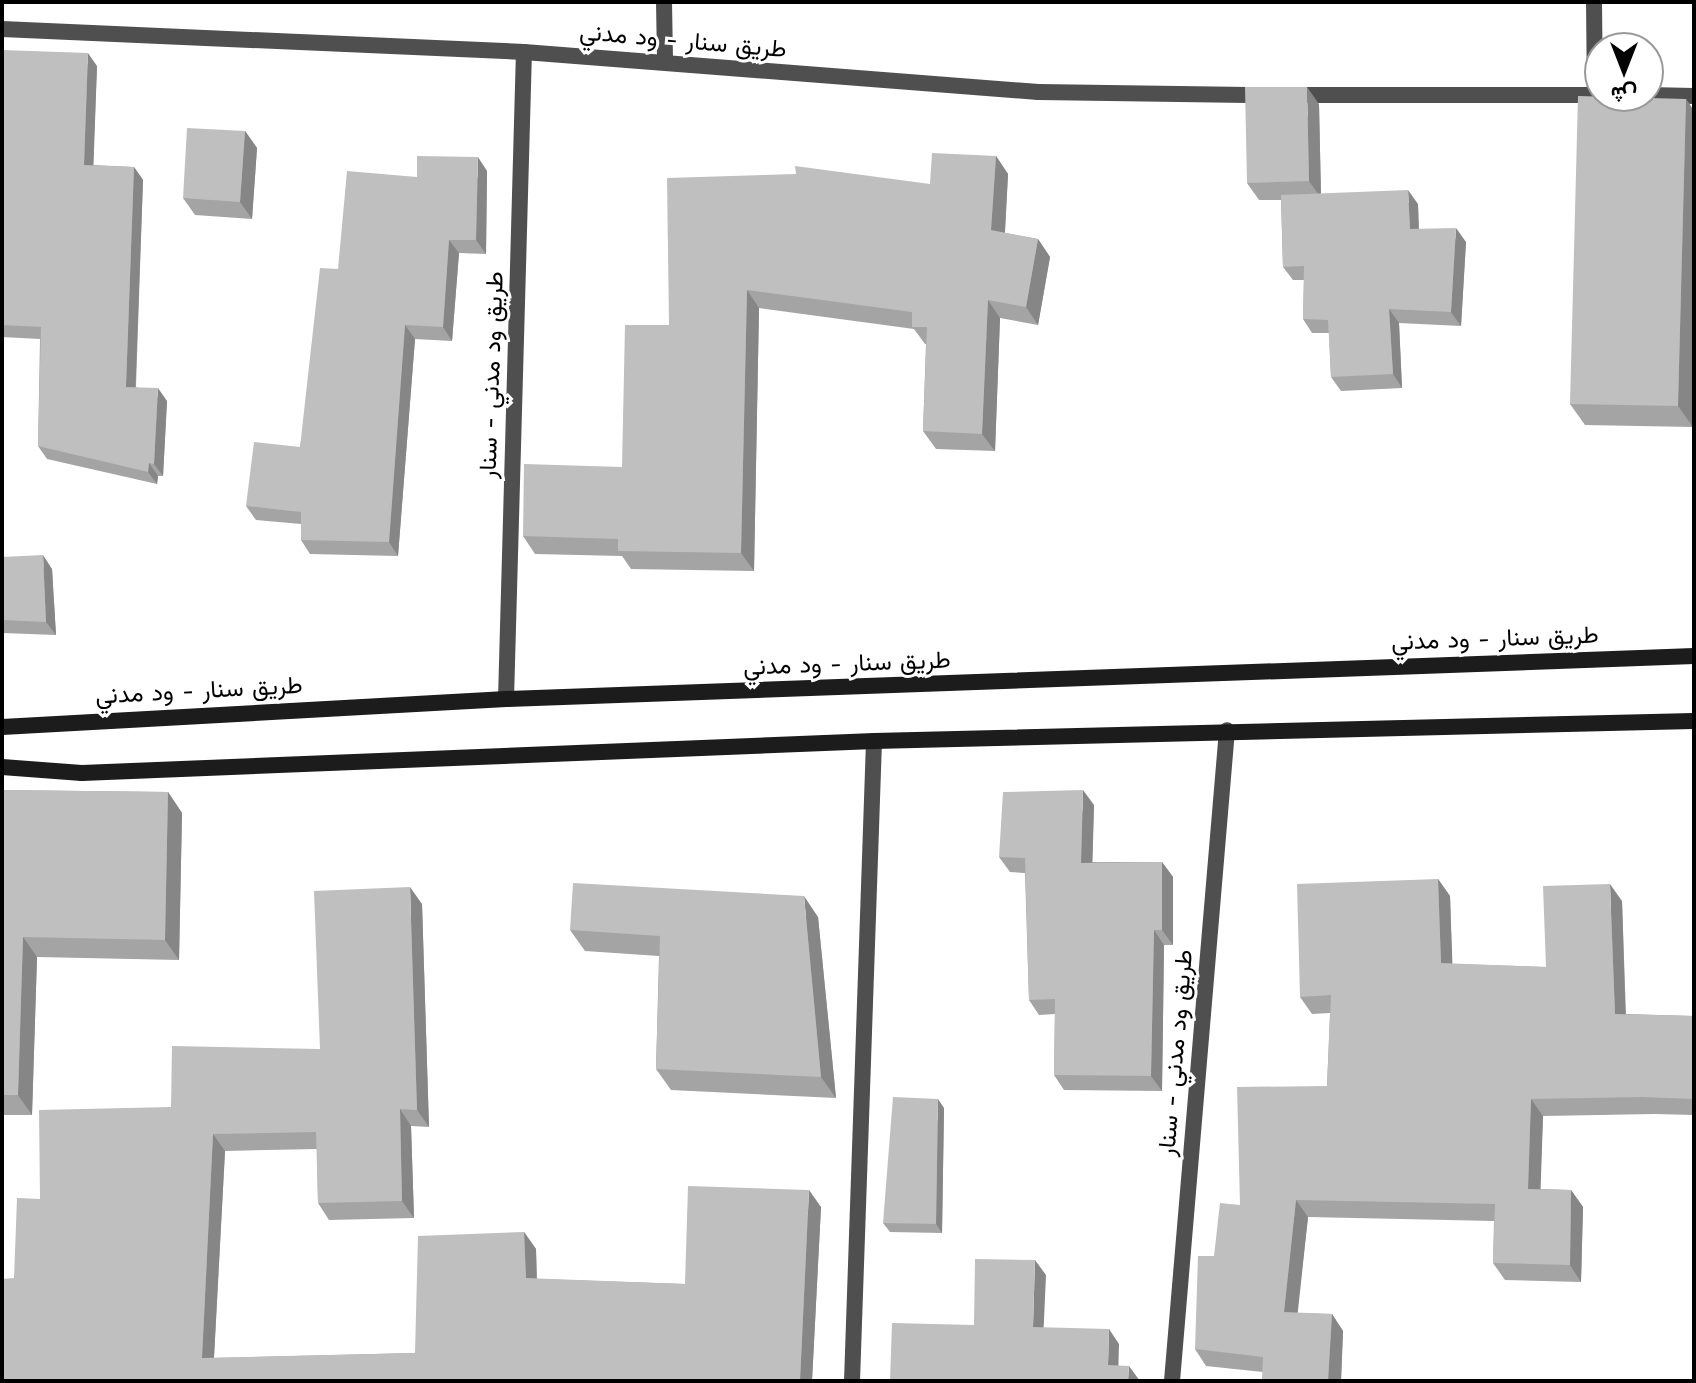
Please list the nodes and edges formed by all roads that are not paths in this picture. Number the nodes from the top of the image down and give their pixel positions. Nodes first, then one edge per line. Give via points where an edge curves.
1 (664, 2) edge
2 (1594, 2) edge
3 (2, 29) edge
4 (1595, 32) edge
5 (524, 52) junction
6 (665, 62) junction
7 (1584, 95) edge
8 (1664, 95) edge
9 (1694, 96) edge
10 (1694, 656) edge
11 (506, 699) junction
12 (1694, 721) edge
13 (2, 727) edge
14 (1227, 730) junction
15 (874, 741) junction
16 (2, 767) edge
17 (852, 1381) edge
18 (1172, 1381) edge

1 - 6 street
2 - 4 street
3 - 5 street, طريق سنار - ود مدني
5 - 6 street, طريق سنار - ود مدني
5 - 11 street, طريق ود مدني - سنار
6 - 7 street, طريق سنار - ود مدني via 1038,92
8 - 9 street
10 - 11 street, طريق سنار - ود مدني
11 - 13 street, طريق سنار - ود مدني
12 - 14 street
14 - 15 street
14 - 18 street, طريق ود مدني - سنار
15 - 16 street via 82,773
15 - 17 street

